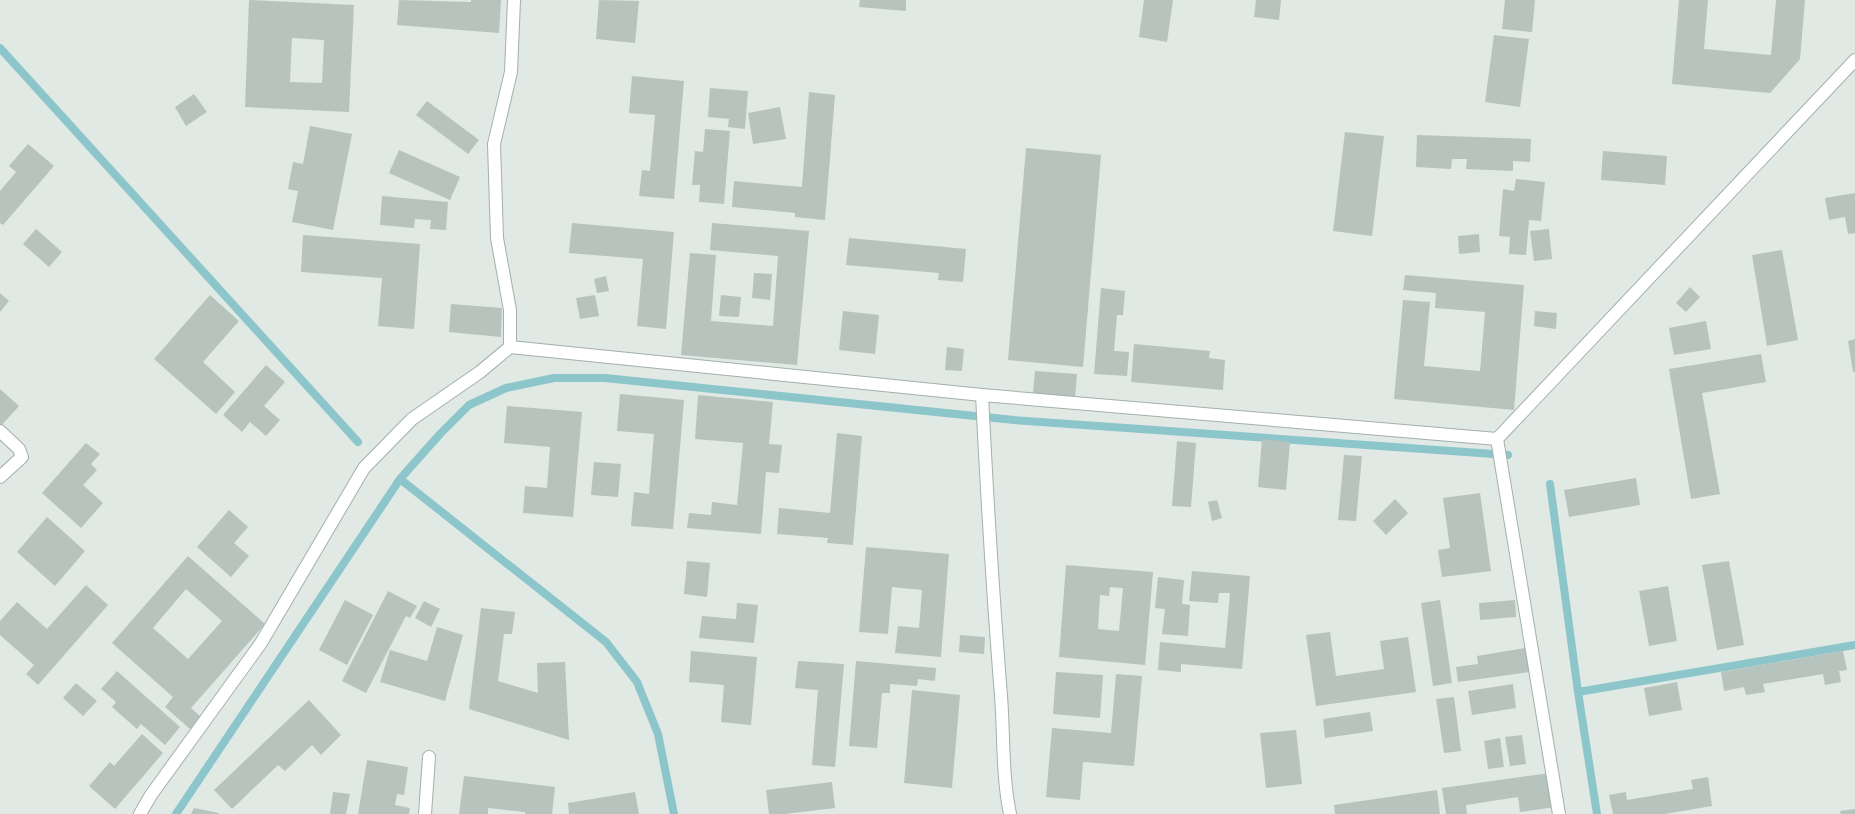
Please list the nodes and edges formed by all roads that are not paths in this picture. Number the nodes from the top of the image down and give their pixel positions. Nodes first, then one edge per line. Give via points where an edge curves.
1 (514, 0) edge
2 (1855, 60) edge
3 (510, 347) junction
4 (982, 395) junction
5 (0, 431) edge
6 (1497, 440) junction
7 (0, 477) edge
8 (429, 757) dead end
9 (140, 814) edge
10 (425, 814) edge
11 (1010, 814) edge
12 (1559, 814) edge

1 - 3 street via 511,72 494,144 497,238 510,310
2 - 6 street
3 - 4 street
3 - 9 street via 480,372 412,419 364,468 261,643
4 - 6 street
4 - 11 street via 989,548 1006,791
5 - 7 street via 19,449 22,456
6 - 12 street
8 - 10 street

